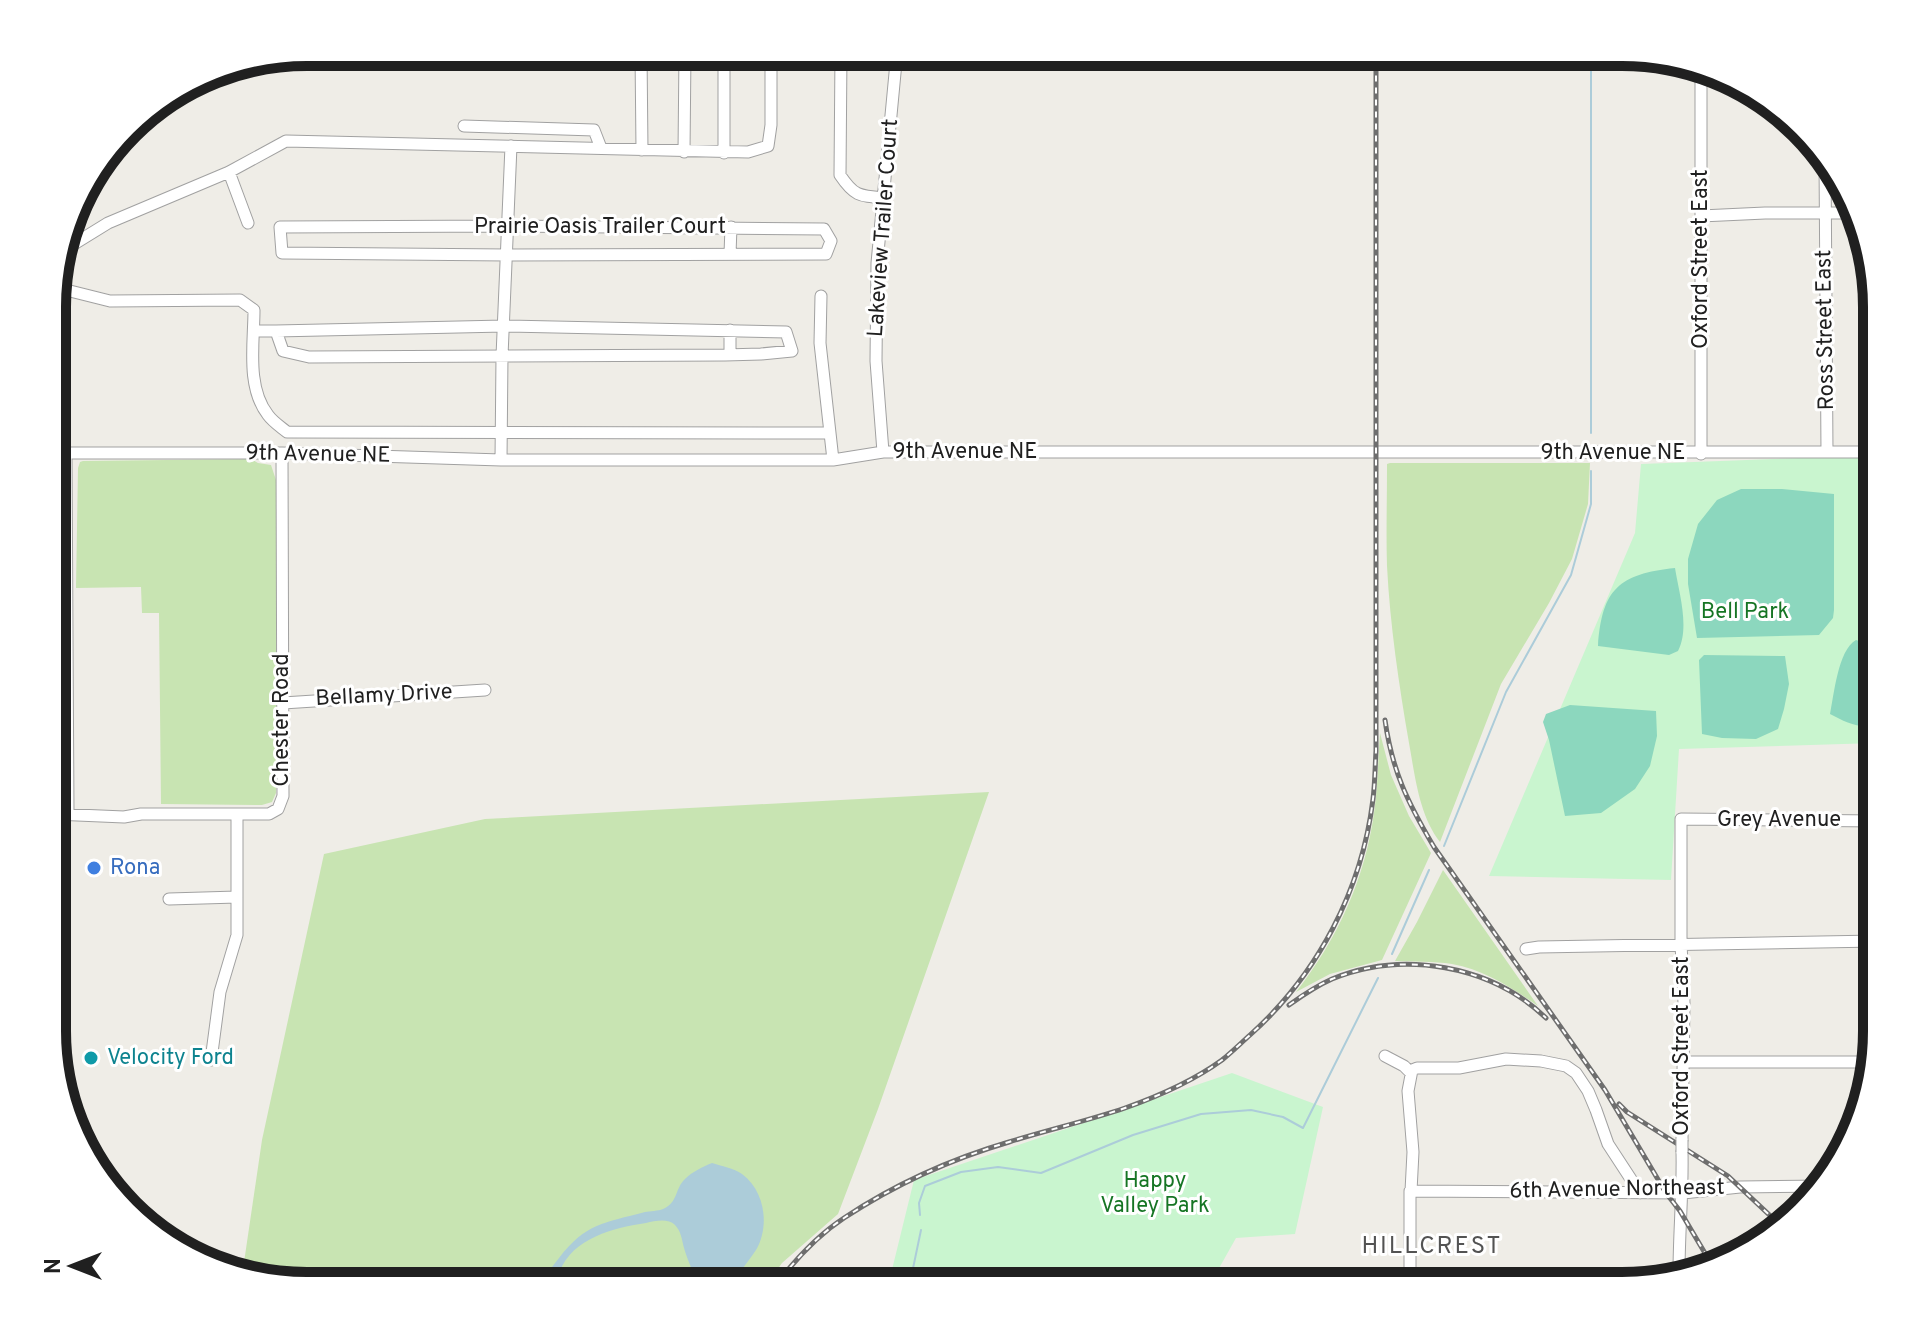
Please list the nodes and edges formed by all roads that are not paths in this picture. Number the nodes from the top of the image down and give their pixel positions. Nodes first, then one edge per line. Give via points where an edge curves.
1 (641, 66) edge
2 (685, 66) edge
3 (724, 66) edge
4 (771, 66) edge
5 (841, 66) edge
6 (896, 66) edge
7 (1701, 80) edge
8 (464, 126) dead end
9 (511, 146) junction
10 (601, 148) junction
11 (642, 150) junction
12 (684, 152) junction
13 (724, 153) junction
14 (229, 172) junction
15 (1825, 177) edge
16 (884, 198) junction
17 (1824, 212) junction
18 (1844, 213) edge
19 (1701, 216) junction
20 (248, 223) dead end
21 (507, 226) junction
22 (731, 227) junction
23 (74, 244) edge
24 (730, 254) junction
25 (507, 255) junction
26 (67, 290) edge
27 (821, 296) dead end
28 (504, 326) junction
29 (730, 330) junction
30 (254, 331) junction
31 (276, 331) junction
32 (730, 355) junction
33 (502, 356) junction
34 (501, 432) junction
35 (829, 433) junction
36 (883, 452) junction
37 (1827, 452) junction
38 (1862, 452) edge
39 (66, 453) edge
40 (282, 453) junction
41 (1701, 454) junction
42 (501, 460) junction
43 (833, 460) junction
44 (485, 690) dead end
45 (283, 703) junction
46 (67, 778) edge
47 (68, 814) joint
48 (237, 814) junction
49 (1681, 819) joint
50 (1862, 821) edge
51 (237, 897) junction
52 (169, 899) dead end
53 (1862, 941) edge
54 (1681, 944) junction
55 (1526, 949) dead end
56 (1385, 1056) dead end
57 (211, 1060) dead end
58 (1684, 1062) junction
59 (1860, 1062) edge
60 (1411, 1073) junction
61 (1805, 1186) edge
62 (1411, 1191) junction
63 (1640, 1193) junction
64 (1683, 1193) junction
65 (1679, 1265) edge
66 (1410, 1272) edge

1 - 11 street
2 - 12 street
3 - 13 street
4 - 13 street via 768,146
5 - 16 street via 840,175 861,197
6 - 16 street, Lakeview Trailer Court
7 - 19 street, Oxford Street East
8 - 10 street via 594,130
9 - 10 street
9 - 14 street via 286,141
9 - 21 street
10 - 11 street
11 - 12 street
12 - 13 street
14 - 20 street
14 - 23 street via 108,223
15 - 17 street, Ross Street East
16 - 36 street, Lakeview Trailer Court via 876,361
17 - 18 street
17 - 19 street
17 - 37 street, Ross Street East
19 - 41 street, Oxford Street East
21 - 22 street, Prairie Oasis Trailer Court
21 - 25 street
21 - 25 street, Prairie Oasis Trailer Court via 280,227 282,253
22 - 24 street
22 - 24 street, Prairie Oasis Trailer Court via 824,229 831,241 826,254
24 - 25 street, Prairie Oasis Trailer Court
25 - 28 street
26 - 30 street via 110,301 240,300 254,310
27 - 35 street
28 - 29 street
28 - 31 street
28 - 33 street
29 - 32 street
29 - 32 street via 786,332 792,351
30 - 31 street
30 - 34 street via 260,401 287,432
31 - 33 street via 283,351 309,357
32 - 33 street
33 - 34 street
34 - 35 street
34 - 42 street
35 - 43 street
36 - 41 street, 9th Avenue NE
36 - 43 street, 9th Avenue NE
37 - 38 street, 9th Avenue NE
37 - 41 street, 9th Avenue NE
39 - 40 street, 9th Avenue NE
40 - 42 street, 9th Avenue NE
40 - 45 street, Chester Road
42 - 43 street, 9th Avenue NE
44 - 45 street, Bellamy Drive
45 - 48 street, Chester Road via 283,796 278,809
46 - 47 street
47 - 48 street, Chester Road
48 - 51 street
49 - 50 street, Grey Avenue
49 - 54 street, Oxford Street East
51 - 52 street
51 - 57 street via 237,935 220,992
53 - 54 street
54 - 55 street
54 - 58 street, Oxford Street East
56 - 60 street
58 - 59 street
58 - 64 street, Oxford Street East
60 - 62 street
60 - 63 street via 1417,1068 1459,1068 1506,1059 1566,1066 1588,1091 1608,1144
61 - 64 street, 6th Avenue Northeast
62 - 63 street, 6th Avenue Northeast
62 - 66 street
63 - 64 street, 6th Avenue Northeast
64 - 65 street, Oxford Street East

